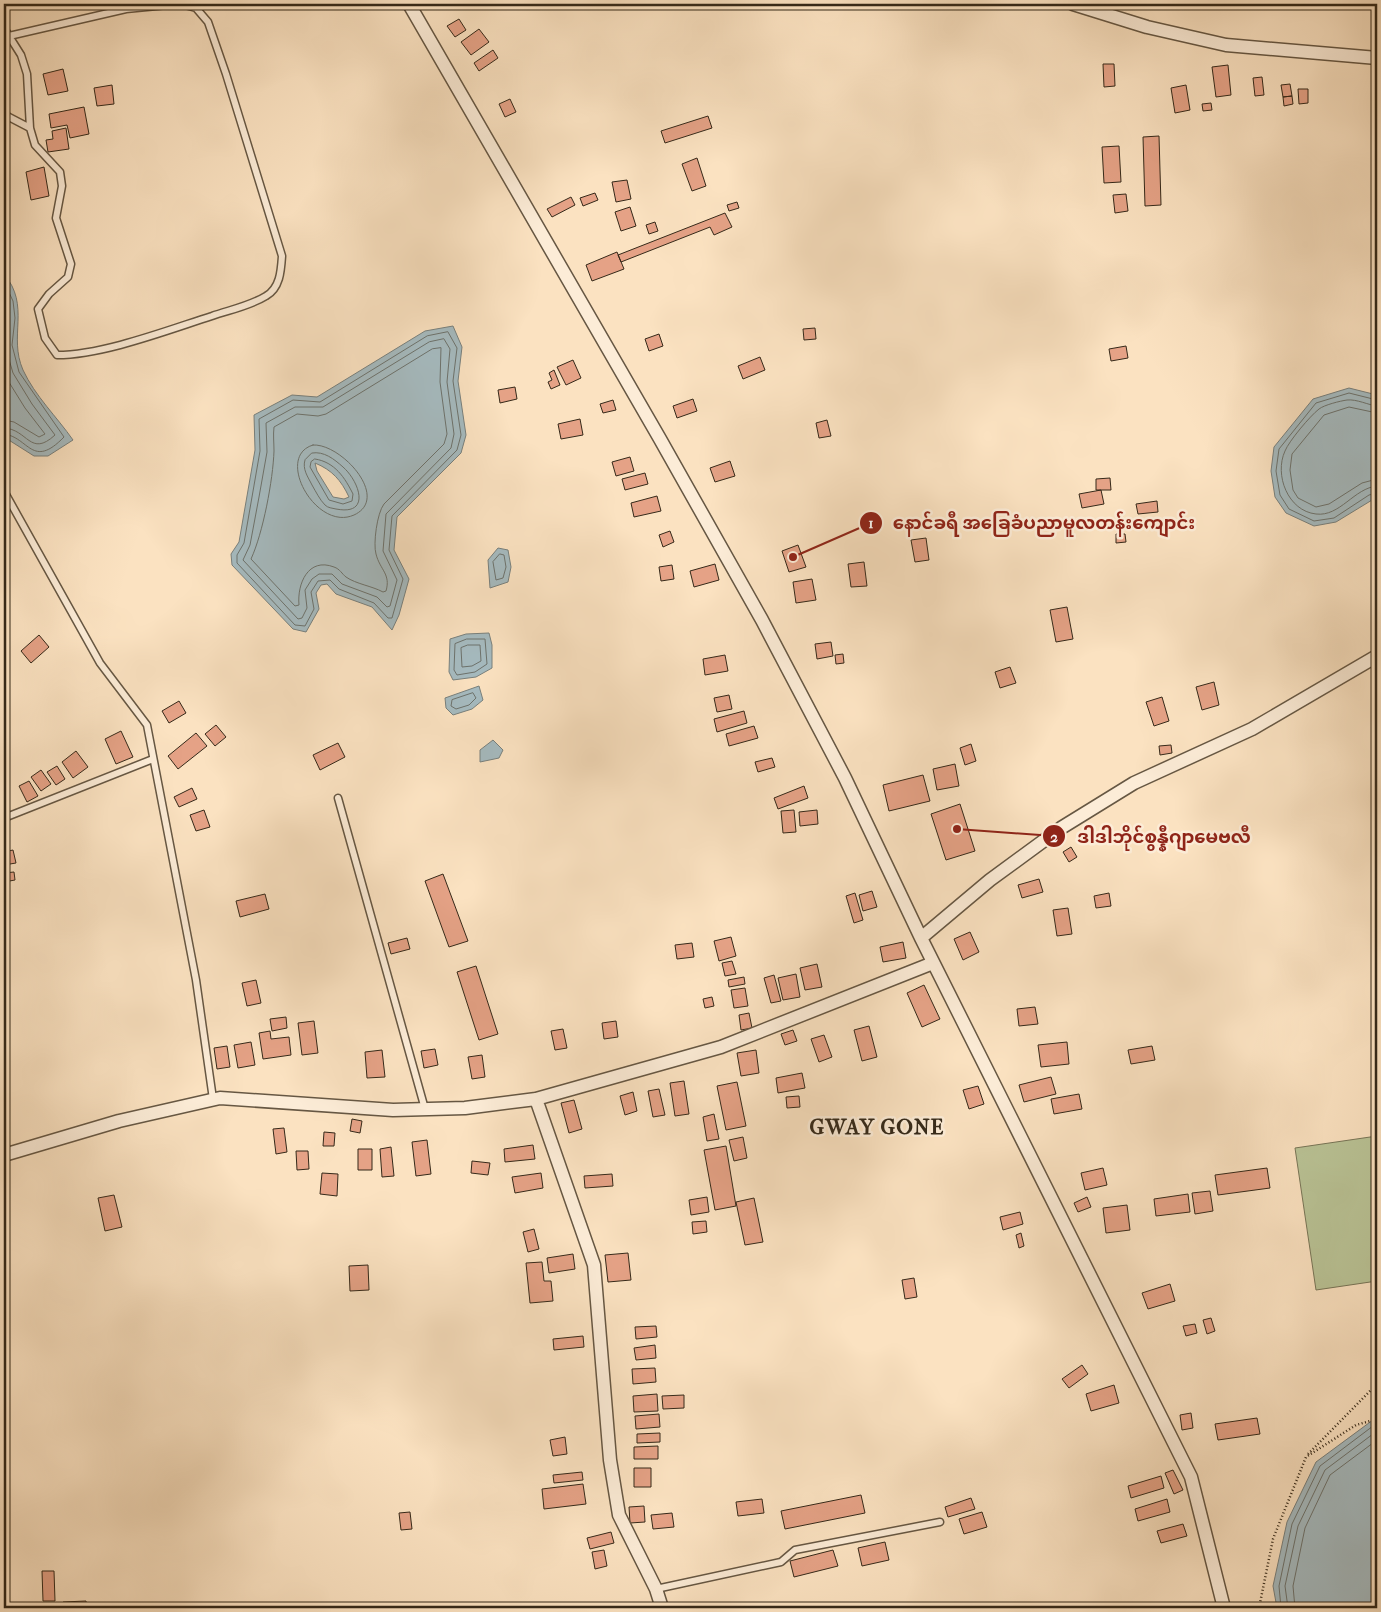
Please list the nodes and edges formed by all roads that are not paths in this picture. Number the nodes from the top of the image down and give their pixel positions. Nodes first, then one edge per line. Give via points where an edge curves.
1 (179, 4) edge
2 (409, 4) edge
3 (1073, 4) edge
4 (4, 28) edge
5 (9, 36) junction
6 (1377, 58) edge
7 (4, 110) edge
8 (30, 128) junction
9 (4, 491) edge
10 (1377, 656) edge
11 (153, 759) junction
12 (338, 798) dead end
13 (4, 818) edge
14 (921, 938) junction
15 (933, 963) junction
16 (213, 1099) junction
17 (536, 1099) junction
18 (425, 1109) junction
19 (4, 1155) edge
20 (940, 1522) dead end
21 (656, 1589) junction
22 (662, 1608) edge
23 (1224, 1608) edge

1 - 5 lane via 126,9
1 - 8 lane via 196,8 208,22 282,256 280,279 267,296 158,333 78,355 57,355 45,338 38,310 49,294 68,277 71,264 56,218 62,186 60,172 35,145
2 - 14 street via 568,276 762,620 846,778
3 - 6 street via 1147,27 1226,45
4 - 5 lane
5 - 8 lane via 21,55 27,74
7 - 8 lane via 7,116
9 - 11 lane via 100,663 147,725
10 - 14 street via 1252,729 1134,783 1061,828 990,880
11 - 13 lane
11 - 16 lane via 196,980
12 - 18 lane
14 - 15 street
15 - 17 street via 721,1047
15 - 23 street via 1191,1477
16 - 18 street via 392,1110
16 - 19 street via 119,1121
17 - 18 street via 465,1108
17 - 21 street via 594,1265 610,1460 619,1515
20 - 21 lane via 795,1550 781,1562
21 - 22 street

